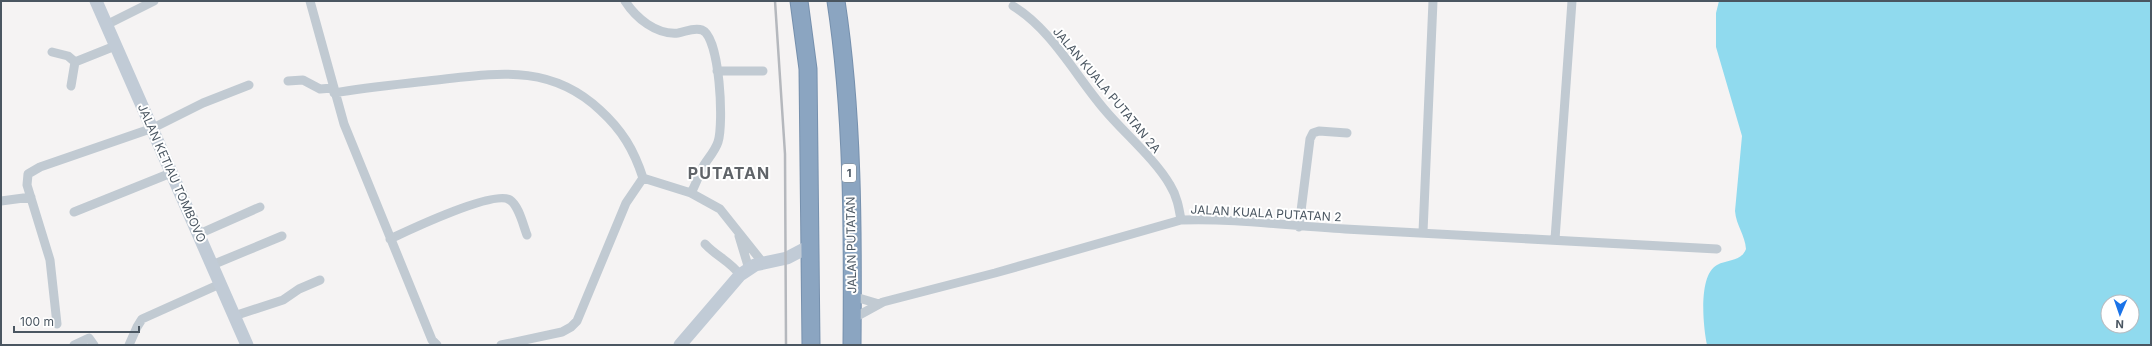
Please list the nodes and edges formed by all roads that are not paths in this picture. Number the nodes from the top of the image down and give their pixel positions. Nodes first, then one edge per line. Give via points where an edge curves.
1 (96, 1) edge
2 (154, 1) edge
3 (310, 1) edge
4 (625, 1) edge
5 (799, 1) edge
6 (836, 1) edge
7 (1432, 1) edge
8 (1572, 1) edge
9 (1013, 6) dead end
10 (106, 25) junction
11 (115, 46) junction
12 (52, 52) dead end
13 (75, 62) junction
14 (717, 71) junction
15 (763, 71) dead end
16 (288, 81) dead end
17 (249, 85) dead end
18 (71, 86) dead end
19 (334, 90) junction
20 (153, 128) junction
21 (1347, 133) dead end
22 (171, 173) junction
23 (643, 178) junction
24 (691, 193) junction
25 (31, 197) junction
26 (1, 201) edge
27 (260, 208) dead end
28 (74, 212) dead end
29 (1181, 220) junction
30 (1299, 227) junction
31 (1423, 232) junction
32 (199, 234) junction
33 (739, 234) junction
34 (526, 235) dead end
35 (282, 236) dead end
36 (390, 239) junction
37 (1555, 239) junction
38 (705, 244) dead end
39 (810, 246) junction
40 (1717, 249) dead end
41 (787, 258) junction
42 (763, 263) junction
43 (212, 266) junction
44 (810, 270) junction
45 (744, 272) junction
46 (320, 280) dead end
47 (220, 284) junction
48 (852, 296) junction
49 (879, 304) junction
50 (234, 316) junction
51 (852, 319) junction
52 (57, 324) dead end
53 (74, 345) edge
54 (94, 345) edge
55 (129, 345) edge
56 (247, 345) edge
57 (437, 345) edge
58 (501, 345) edge
59 (680, 345) edge
60 (811, 345) edge
61 (852, 345) edge

1 - 10 street, JALAN KETIAU TOMBOVO
2 - 10 street
3 - 19 street
4 - 14 street via 642,20 660,31 674,33 696,29 706,33 712,44
5 - 39 highway via 808,69
6 - 48 highway, JALAN PUTATAN / 1 via 846,95
7 - 31 street
8 - 37 street
9 - 29 street, JALAN KUALA PUTATAN 2A via 1028,15 1040,28 1104,110 1160,172 1174,193
10 - 11 street, JALAN KETIAU TOMBOVO
11 - 13 street
11 - 20 street, JALAN KETIAU TOMBOVO
12 - 13 street via 61,53
13 - 18 street
14 - 15 street
14 - 24 street via 721,132 714,151 704,165
16 - 19 street via 304,80 320,89
17 - 20 street via 203,103
19 - 23 street via 482,76 519,75 552,80 582,95 615,124 631,146
19 - 36 street via 344,124
20 - 22 street, JALAN KETIAU TOMBOVO
20 - 25 street via 34,170 28,174 27,179
21 - 30 street via 1313,133 1310,139
22 - 28 street
22 - 32 street, JALAN KETIAU TOMBOVO
23 - 24 street
23 - 58 street via 626,203 577,321 562,332
24 - 33 street via 720,209
25 - 26 street
25 - 52 street via 50,260
27 - 32 street
29 - 30 street, JALAN KUALA PUTATAN 2
29 - 49 street, JALAN KUALA PUTATAN 2
30 - 31 street, JALAN KUALA PUTATAN 2
31 - 37 street, JALAN KUALA PUTATAN 2
32 - 43 street, JALAN KETIAU TOMBOVO
33 - 42 street
33 - 45 street
34 - 36 street via 514,203 502,196 464,207
35 - 43 street
36 - 57 street via 432,340
37 - 40 street, JALAN KUALA PUTATAN 2
38 - 45 street via 721,259
39 - 41 street
39 - 44 highway
41 - 42 street
41 - 44 street via 798,261
42 - 45 street
43 - 47 street, JALAN KETIAU TOMBOVO
44 - 60 highway
45 - 59 street
46 - 50 street via 299,289 283,300
47 - 50 street, JALAN KETIAU TOMBOVO
47 - 55 street via 142,319
48 - 49 street
48 - 51 highway, JALAN PUTATAN / 1
49 - 51 street, JALAN KUALA PUTATAN 2
50 - 56 street, JALAN KETIAU TOMBOVO
51 - 61 highway, JALAN PUTATAN / 1
53 - 54 street via 88,338

